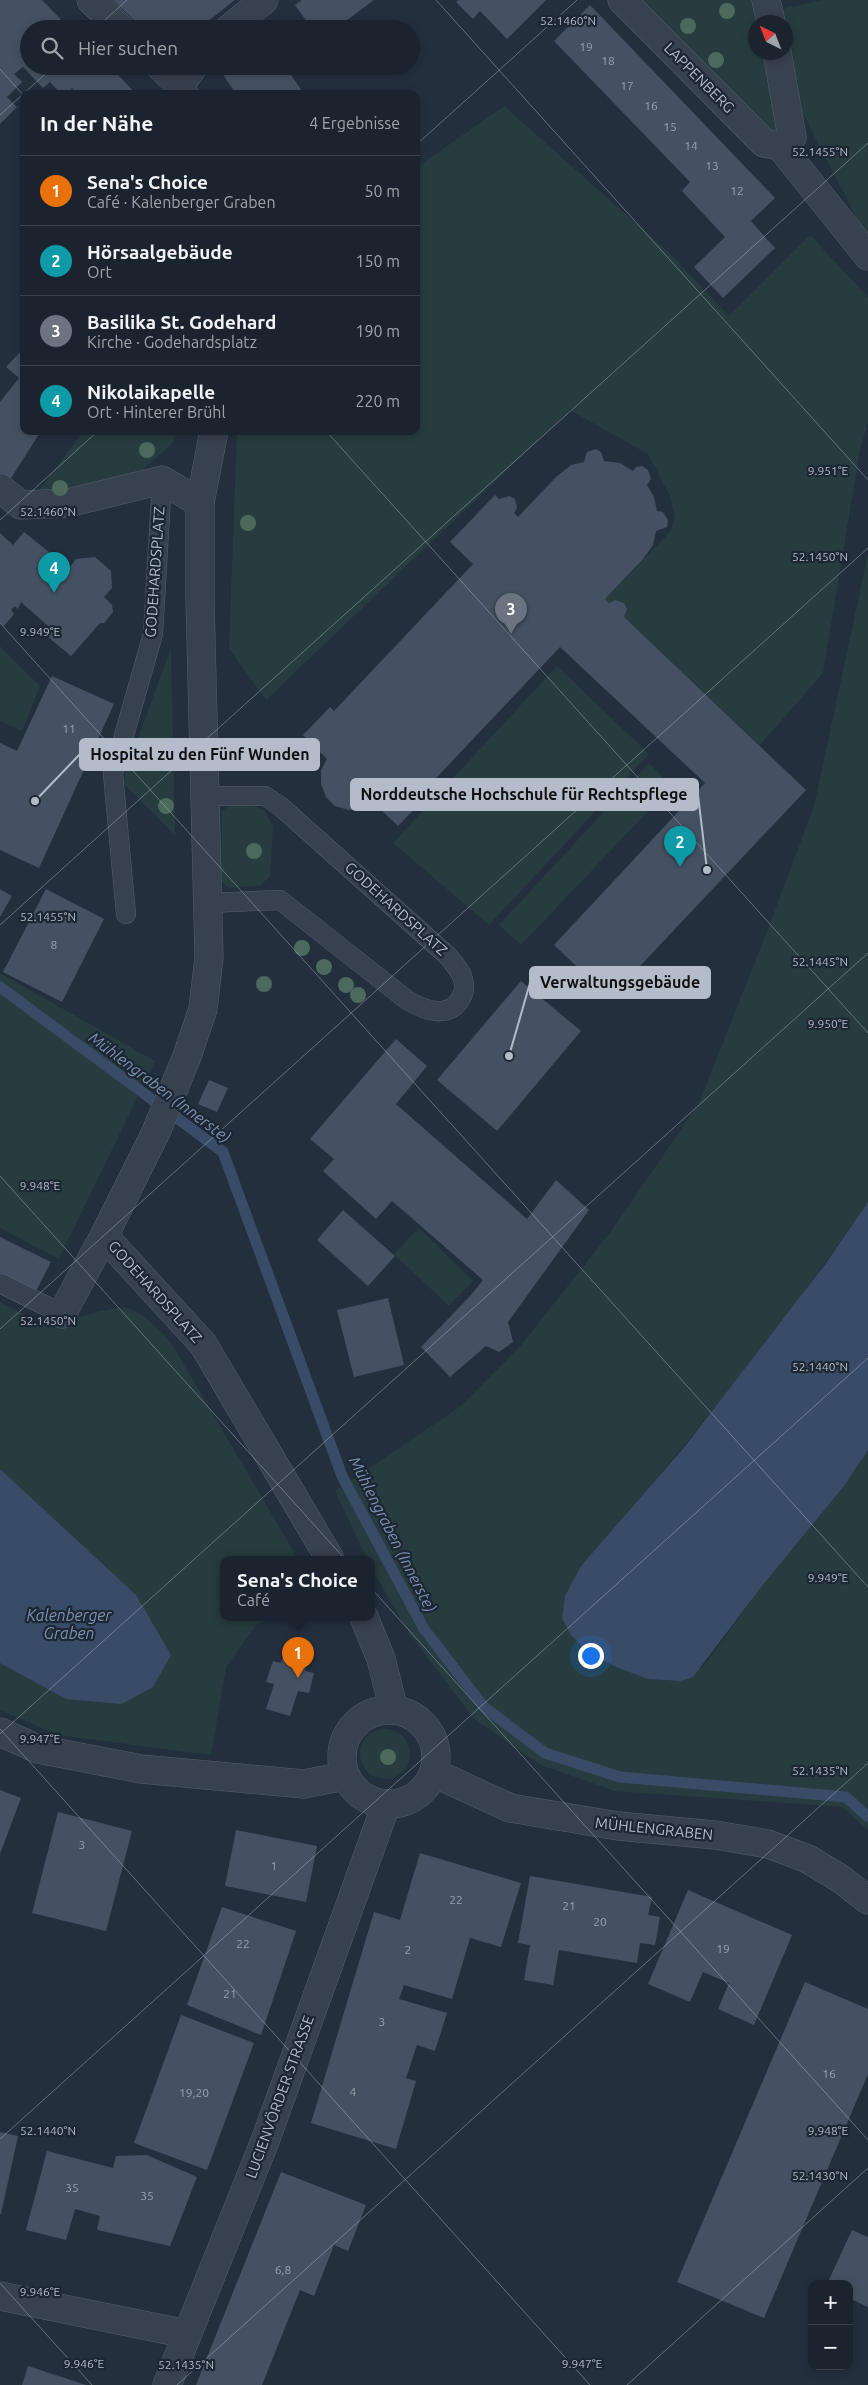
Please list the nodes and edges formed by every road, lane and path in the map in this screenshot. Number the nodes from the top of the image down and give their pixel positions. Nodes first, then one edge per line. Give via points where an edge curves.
1 (91, 0) edge
2 (264, 0) edge
3 (622, 0) edge
4 (766, 0) edge
5 (769, 15) edge
6 (112, 20) edge
7 (239, 20) edge
8 (778, 60) edge
9 (175, 75) edge
10 (186, 82) edge
11 (780, 146) junction
12 (868, 256) edge
13 (213, 435) edge
14 (162, 480) junction
15 (0, 488) edge
16 (200, 503) junction
17 (204, 796) junction
18 (208, 903) junction
19 (126, 914) dead end
20 (104, 1236) junction
21 (0, 1283) edge
22 (62, 1314) joint
23 (328, 1556) edge
24 (366, 1621) edge
25 (394, 1710) junction
26 (0, 1732) edge
27 (434, 1773) junction
28 (345, 1776) junction
29 (386, 1805) junction
30 (868, 1900) edge
31 (0, 2296) edge
32 (187, 2334) junction
33 (167, 2385) edge

1 - 6 street
2 - 7 street
3 - 11 street, LAPPENBERG via 764,143
4 - 5 street
8 - 11 street via 792,137
9 - 10 street
11 - 12 street, LAPPENBERG
13 - 16 street, GODEHARDSPLATZ
14 - 15 street via 59,503 21,505
14 - 16 street, GODEHARDSPLATZ
14 - 19 lane, GODEHARDSPLATZ via 153,634 113,774
16 - 17 street, GODEHARDSPLATZ
17 - 18 street, GODEHARDSPLATZ
17 - 18 lane, GODEHARDSPLATZ via 265,796 280,806 449,957 462,976 465,990 457,1006 443,1012 423,1010 280,900
18 - 20 street, GODEHARDSPLATZ via 209,957 203,1009 156,1132
20 - 22 street
20 - 23 street, GODEHARDSPLATZ via 203,1344
21 - 22 lane
24 - 25 street
25 - 27 street via 408,1713 429,1731 435,1745
25 - 28 street via 377,1711 350,1728 343,1743 341,1760
26 - 28 street via 38,1749 141,1769 304,1784
27 - 29 street via 415,1797
27 - 30 street, MÜHLENGRABEN via 510,1808 618,1826 715,1835 768,1844 808,1859
28 - 29 street via 360,1796
29 - 32 street, LUCIENVÖRDER STRASSE via 265,2141
31 - 32 street
32 - 33 street, LUCIENVÖRDER STRASSE

